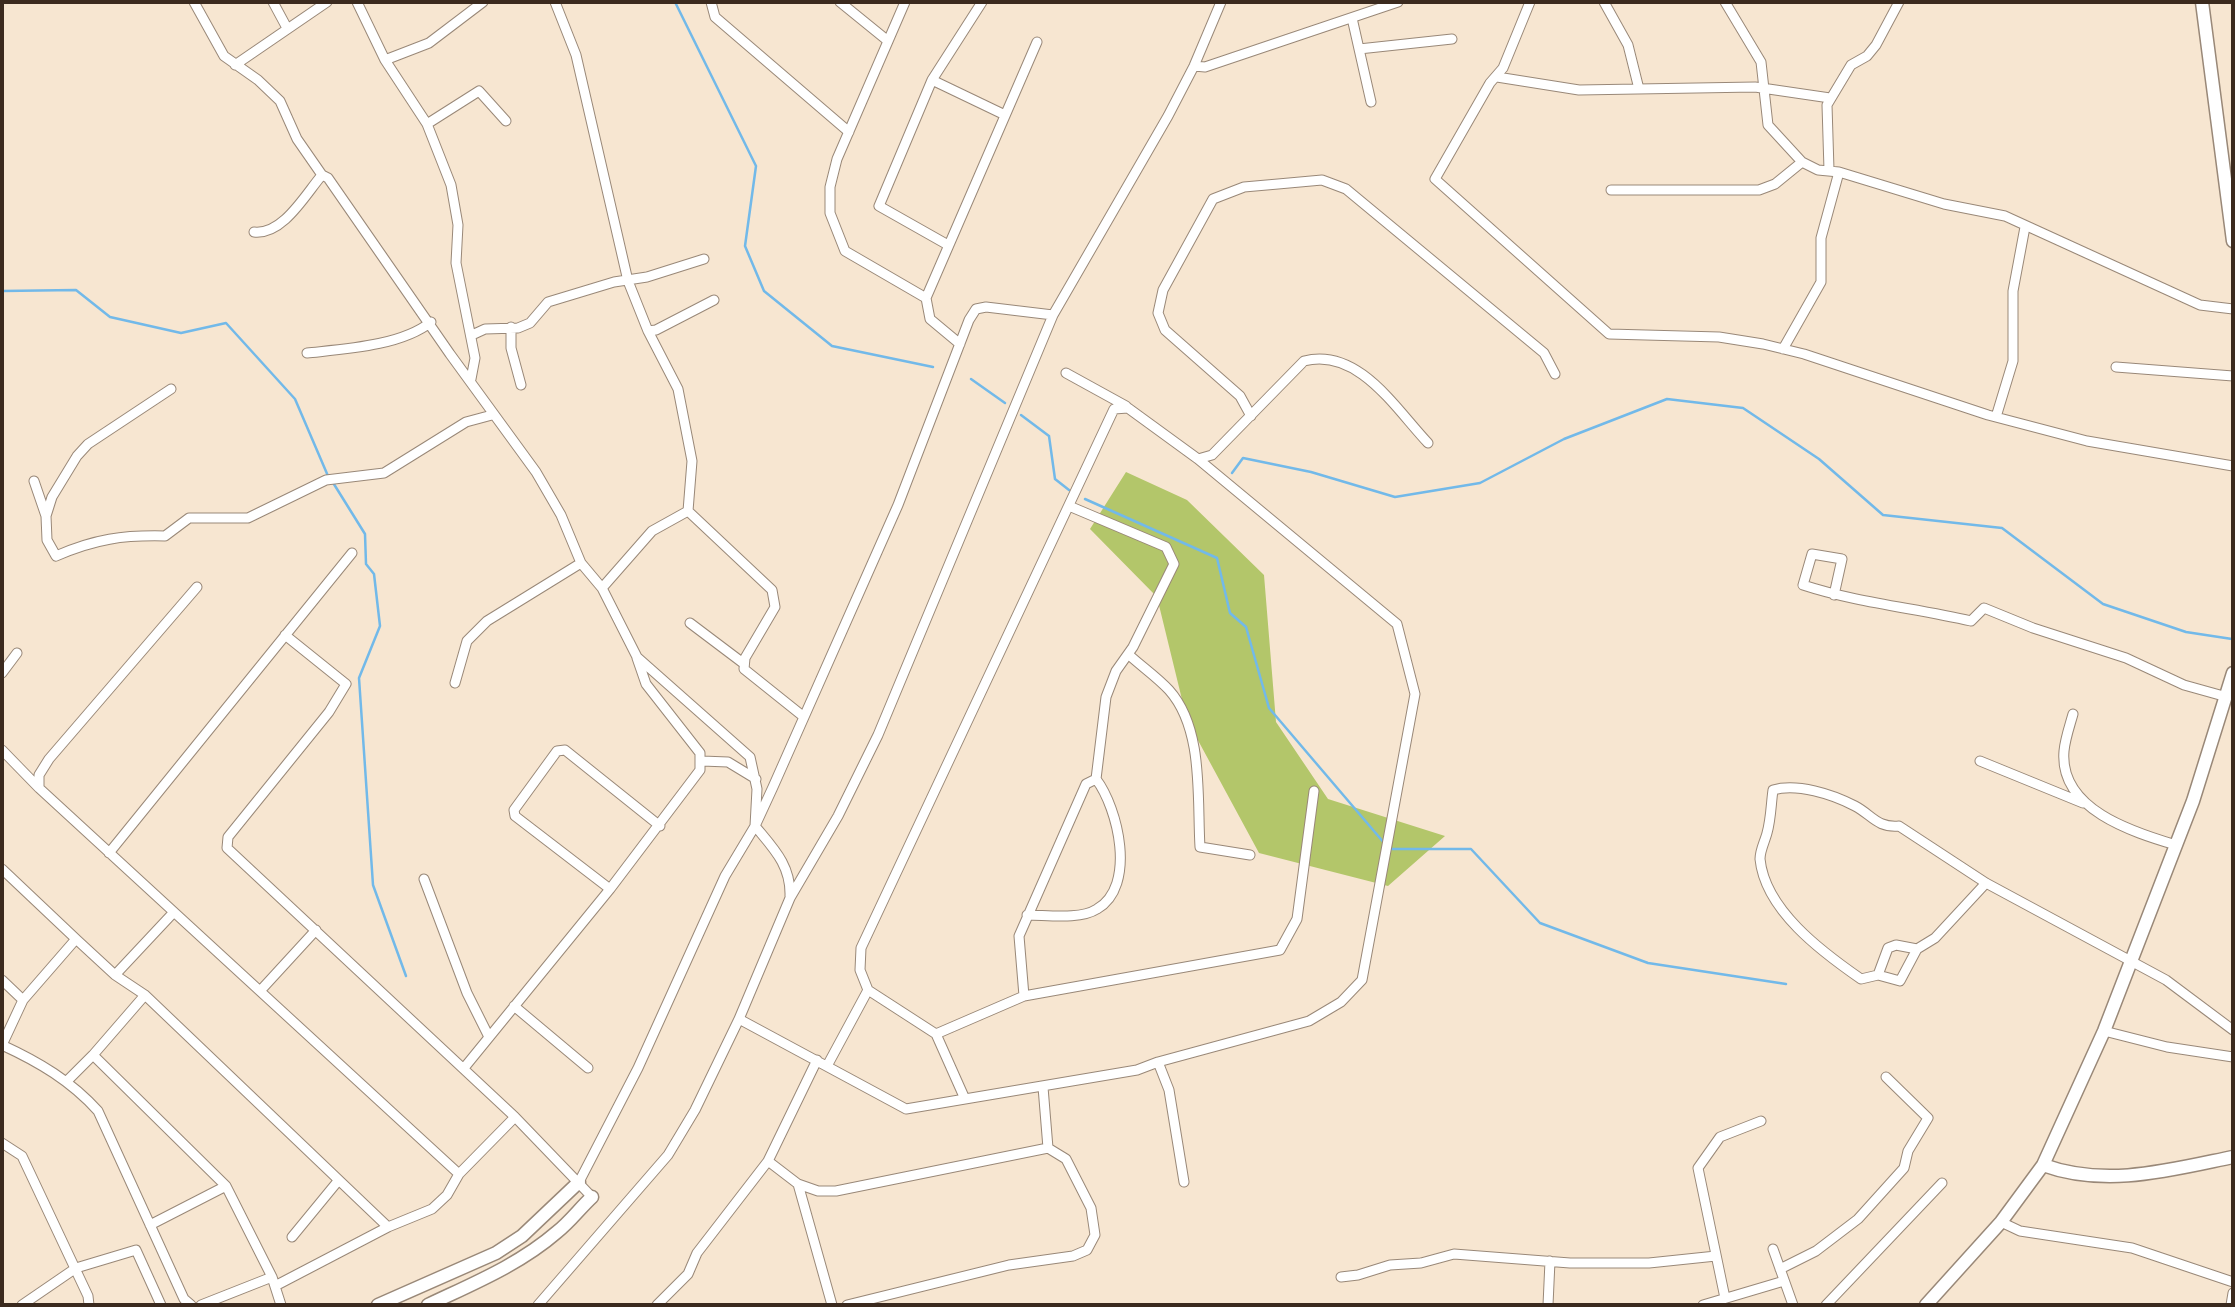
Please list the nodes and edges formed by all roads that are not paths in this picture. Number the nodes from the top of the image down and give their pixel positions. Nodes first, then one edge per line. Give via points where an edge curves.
1 (194, 2) edge
2 (273, 2) edge
3 (327, 2) edge
4 (357, 2) edge
5 (483, 2) edge
6 (555, 2) edge
7 (711, 2) edge
8 (840, 2) edge
9 (905, 2) edge
10 (982, 2) edge
11 (1221, 2) edge
12 (1398, 2) edge
13 (1530, 2) edge
14 (1604, 2) edge
15 (1725, 2) edge
16 (1899, 2) edge
17 (2202, 2) edge
18 (1352, 18) junction
19 (287, 28) junction
20 (1452, 39) dead end
21 (888, 41) junction
22 (1037, 42) dead end
23 (1359, 48) junction
24 (385, 60) junction
25 (235, 65) junction
26 (1194, 66) junction
27 (1497, 77) junction
28 (932, 80) junction
29 (1763, 88) junction
30 (1639, 89) junction
31 (1830, 98) junction
32 (1371, 102) dead end
33 (1005, 115) junction
34 (506, 121) dead end
35 (427, 124) junction
36 (849, 132) junction
37 (1802, 162) junction
38 (1834, 171) junction
39 (2229, 173) edge
40 (322, 175) junction
41 (1611, 190) dead end
42 (2025, 227) junction
43 (254, 232) dead end
44 (2233, 241) edge
45 (948, 245) junction
46 (704, 259) dead end
47 (628, 281) junction
48 (926, 298) junction
49 (715, 300) dead end
50 (2233, 309) edge
51 (1054, 315) junction
52 (430, 322) junction
53 (510, 327) junction
54 (648, 331) junction
55 (472, 335) junction
56 (960, 344) junction
57 (1783, 349) junction
58 (307, 353) dead end
59 (2116, 367) dead end
60 (1066, 373) dead end
61 (1555, 374) dead end
62 (2233, 376) edge
63 (471, 379) junction
64 (521, 385) dead end
65 (171, 389) dead end
66 (1128, 408) junction
67 (492, 415) junction
68 (1251, 416) junction
69 (1996, 417) junction
70 (1428, 443) dead end
71 (1198, 459) junction
72 (2233, 466) edge
73 (34, 481) dead end
74 (1069, 506) junction
75 (688, 511) junction
76 (46, 516) junction
77 (352, 553) dead end
78 (581, 563) junction
79 (197, 587) dead end
80 (602, 588) junction
81 (1834, 596) junction
82 (690, 623) dead end
83 (285, 635) junction
84 (17, 653) dead end
85 (1128, 654) junction
86 (636, 657) junction
87 (743, 663) junction
88 (2, 673) edge
89 (2233, 673) edge
90 (455, 683) dead end
91 (2227, 697) junction
92 (2073, 713) dead end
93 (804, 717) junction
94 (2, 750) edge
95 (702, 761) junction
96 (1980, 761) dead end
97 (756, 779) junction
98 (1096, 779) junction
99 (39, 788) junction
100 (1314, 791) dead end
101 (2083, 803) junction
102 (660, 826) junction
103 (755, 826) junction
104 (2176, 845) junction
105 (109, 853) junction
106 (1250, 855) dead end
107 (2, 869) edge
108 (424, 879) dead end
109 (1986, 883) junction
110 (610, 889) junction
111 (790, 898) junction
112 (174, 912) junction
113 (1027, 915) junction
114 (316, 930) junction
115 (76, 939) junction
116 (1917, 949) junction
117 (2131, 960) junction
118 (115, 975) junction
119 (1878, 975) junction
120 (2, 980) edge
121 (868, 990) junction
122 (260, 991) junction
123 (145, 995) junction
124 (1024, 996) junction
125 (23, 1000) junction
126 (514, 1006) junction
127 (739, 1019) junction
128 (2233, 1030) edge
129 (2104, 1031) junction
130 (936, 1034) junction
131 (489, 1037) junction
132 (2, 1045) edge
133 (93, 1055) junction
134 (2233, 1056) edge
135 (817, 1060) junction
136 (1158, 1062) junction
137 (827, 1066) junction
138 (464, 1068) junction
139 (588, 1068) dead end
140 (1886, 1077) dead end
141 (67, 1081) junction
142 (1043, 1087) junction
143 (965, 1098) junction
144 (515, 1117) junction
145 (1761, 1121) dead end
146 (2, 1143) edge
147 (1048, 1148) junction
148 (2233, 1157) edge
149 (768, 1161) junction
150 (2043, 1165) junction
151 (459, 1174) junction
152 (338, 1181) junction
153 (579, 1182) junction
154 (1184, 1182) dead end
155 (1942, 1183) dead end
156 (798, 1184) junction
157 (226, 1186) junction
158 (592, 1197) joint
159 (2001, 1222) junction
160 (150, 1225) junction
161 (388, 1227) junction
162 (292, 1237) dead end
163 (1773, 1249) dead end
164 (1716, 1256) junction
165 (1550, 1261) junction
166 (76, 1268) junction
167 (1780, 1269) junction
168 (1341, 1277) dead end
169 (273, 1281) junction
170 (1784, 1281) junction
171 (2233, 1282) edge
172 (2233, 1293) edge
173 (1725, 1298) junction
174 (22, 1305) edge
175 (89, 1305) edge
176 (161, 1305) edge
177 (191, 1305) edge
178 (201, 1305) edge
179 (281, 1305) edge
180 (378, 1305) edge
181 (428, 1305) edge
182 (538, 1305) edge
183 (657, 1305) edge
184 (832, 1305) edge
185 (847, 1305) edge
186 (1548, 1305) edge
187 (1703, 1305) edge
188 (1793, 1305) edge
189 (1826, 1305) edge
190 (1926, 1305) edge
191 (2231, 1305) edge

1 - 25 street via 224,56
2 - 19 street
3 - 19 street
4 - 24 street
5 - 24 street via 429,43
6 - 47 street via 576,55
7 - 36 street via 715,17
8 - 21 street
9 - 21 street
10 - 28 street
11 - 26 street
12 - 18 street
13 - 27 street
14 - 30 street via 1628,45
15 - 29 street via 1761,62
16 - 31 street via 1876,45 1851,65
17 - 39 main road
18 - 23 street
18 - 26 street via 1205,67
19 - 25 street
20 - 23 street
21 - 36 street
22 - 33 street
23 - 32 street
24 - 35 street
25 - 40 street via 280,101 297,139
26 - 51 street
27 - 30 street via 1579,90
27 - 57 street via 1435,179 1609,334 1719,338
28 - 33 street
28 - 45 street via 879,206
29 - 30 street
29 - 31 street
29 - 37 street via 1768,125
31 - 38 street via 1826,111
33 - 45 street
34 - 35 street via 479,91
35 - 55 street via 451,185 456,263
36 - 48 street via 830,187 836,233 845,251
37 - 38 street
37 - 41 street via 1759,190
38 - 42 street via 1944,204 2005,216
38 - 57 street via 1821,238 1821,282
39 - 44 main road
40 - 43 street via 282,224
40 - 52 street
42 - 50 street via 2200,305
42 - 69 street via 2014,291 2013,361
45 - 48 street
46 - 47 street
47 - 53 street via 548,302 530,323
47 - 54 street
48 - 56 street via 930,319
49 - 54 street
51 - 56 street via 976,309
51 - 111 street via 878,735
52 - 58 street via 390,340
52 - 63 street
53 - 55 street
53 - 64 street
54 - 75 street via 678,389 692,461
55 - 63 street via 475,368
56 - 93 street via 898,505
57 - 69 street
59 - 62 street
60 - 66 street
61 - 68 street via 1544,353 1346,189 1322,180 1244,187 1213,199 1163,290 1158,313 1165,330 1240,396
63 - 67 street
65 - 76 street via 88,444 52,497
66 - 71 street
66 - 74 street via 1114,409
67 - 76 street via 466,422 384,474 326,480 248,518 189,517 165,536 122,535 56,556 47,540
67 - 78 street via 536,472
68 - 70 street via 1304,361 1321,356 1344,362 1367,377
68 - 71 street via 1212,455
69 - 72 street via 2087,441
71 - 136 street via 1397,624 1415,694 1362,980 1341,1002 1308,1021
73 - 76 street
74 - 85 street via 1166,547 1174,564
74 - 121 street via 861,948 860,970
75 - 80 street via 652,531
75 - 87 street via 772,590 775,607
77 - 83 street
78 - 80 street
78 - 90 street via 487,621 467,641
79 - 99 street via 49,759 39,775
80 - 86 street
81 - 81 street via 1803,585 1812,554 1842,559
81 - 91 street via 1972,621 1984,608 2126,657 2184,685
82 - 87 street
83 - 105 street
83 - 114 street via 346,684 329,712 228,837 227,848
84 - 88 street
85 - 98 street via 1106,697
85 - 106 street via 1170,690 1187,720 1200,847
86 - 95 street via 646,684
86 - 97 street via 750,757
87 - 93 street via 744,669
89 - 91 main road
91 - 104 main road
92 - 101 street via 2065,765
93 - 103 street
94 - 99 street
95 - 97 street via 728,762
95 - 102 street
96 - 101 street
97 - 103 street
98 - 113 street via 1086,784
98 - 113 street via 1109,796 1120,836 1121,863 1111,893 1098,909 1079,914
99 - 105 street
100 - 124 street via 1297,919 1280,950
101 - 104 street via 2141,835
102 - 110 street
102 - 110 street via 565,750 557,751 514,810 515,816
103 - 111 street via 783,861 790,879
103 - 153 street via 725,876 644,1056
104 - 117 main road
105 - 112 street
107 - 115 street
108 - 131 street via 467,993
109 - 116 street via 1935,938
109 - 117 street
109 - 119 street via 1899,826 1875,822 1856,806 1808,791 1773,790 1760,856 1765,880 1791,921 1842,965 1861,979
110 - 126 street
111 - 127 street
112 - 118 street
112 - 122 street
113 - 124 street via 1019,936
114 - 122 street
114 - 138 street
115 - 118 street
115 - 125 street
116 - 119 street via 1888,948
116 - 119 street via 1900,981
117 - 128 street
117 - 129 main road
118 - 123 street
120 - 125 street
121 - 130 street
121 - 137 street
122 - 151 street
123 - 133 street
123 - 152 street
124 - 130 street
125 - 132 street
126 - 131 street
126 - 139 street
127 - 135 street
127 - 182 street via 668,1155
129 - 134 street via 2167,1047
129 - 150 main road
130 - 143 street
131 - 138 street
132 - 141 street
133 - 141 street
133 - 157 street
135 - 137 street
135 - 149 street
136 - 142 street
136 - 154 street via 1169,1090
137 - 143 street via 906,1109
138 - 144 street
140 - 167 street via 1928,1118 1908,1151 1904,1168 1847,1228
141 - 160 street via 98,1111
142 - 143 street
142 - 147 street
144 - 151 street
144 - 153 street
145 - 164 street via 1720,1137 1698,1168
146 - 166 street via 22,1156
147 - 156 street via 836,1191
147 - 185 street via 1066,1159 1091,1208 1096,1235 1087,1250
148 - 150 main road via 2123,1176 2072,1175
149 - 156 street
149 - 183 street via 697,1253 688,1273
150 - 159 main road
151 - 161 street via 432,1209
152 - 161 street
152 - 162 street
153 - 158 street
153 - 180 main road via 531,1228 496,1253
155 - 189 street
156 - 184 street
157 - 160 street
157 - 169 street
158 - 181 main road via 558,1232 530,1252
159 - 171 street via 2020,1231 2132,1248
159 - 190 main road
160 - 177 street
161 - 169 street
163 - 167 street
164 - 165 street via 1649,1263
164 - 173 street
165 - 168 street via 1454,1254
165 - 186 street
166 - 174 street
166 - 175 street
166 - 176 street via 136,1250
167 - 170 street
169 - 178 street
169 - 179 street
170 - 173 street
170 - 188 street
172 - 191 street
173 - 187 street

